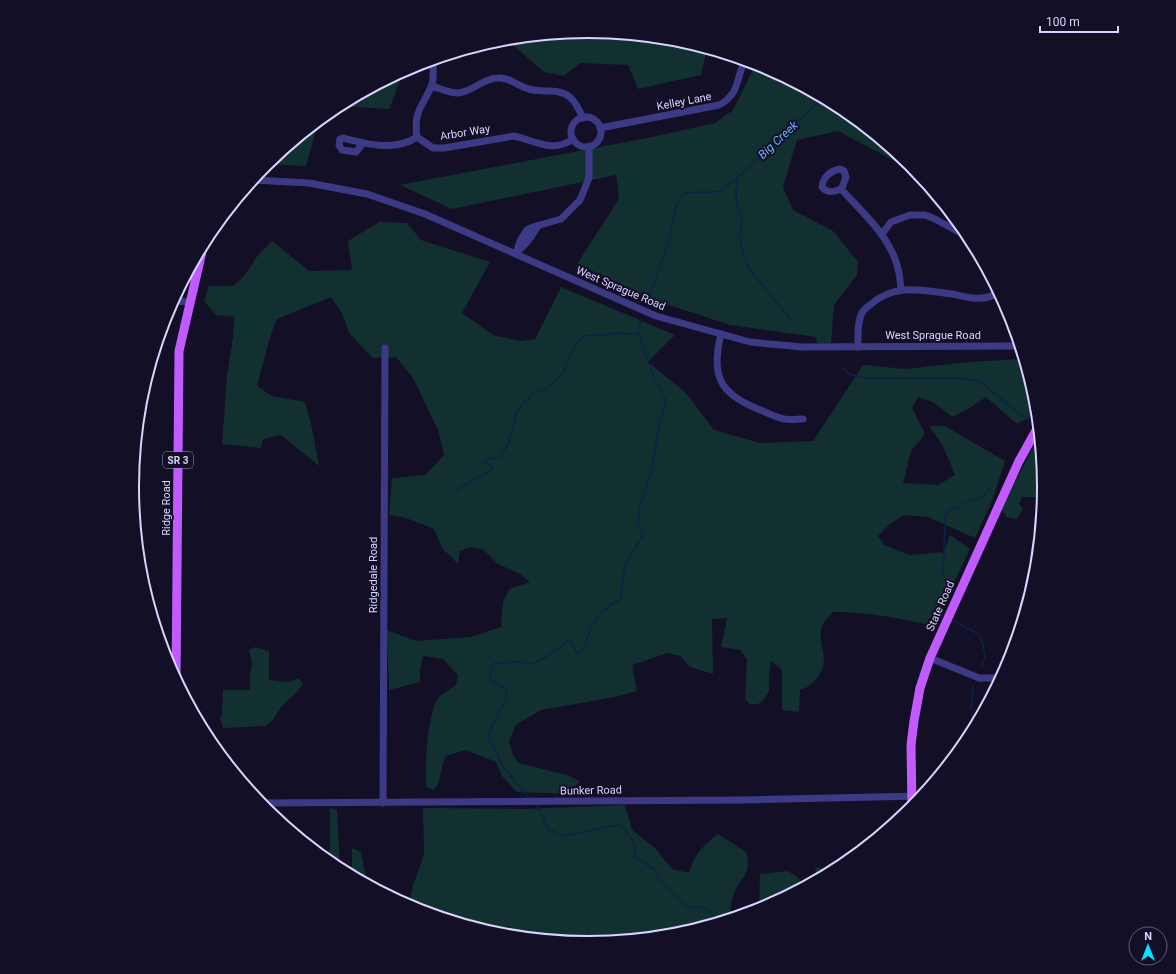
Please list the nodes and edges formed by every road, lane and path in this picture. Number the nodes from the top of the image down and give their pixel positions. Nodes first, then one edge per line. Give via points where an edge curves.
1 (433, 66) edge
2 (743, 66) edge
3 (431, 86) junction
4 (583, 118) junction
5 (600, 128) junction
6 (417, 137) junction
7 (573, 138) junction
8 (363, 143) dead end
9 (589, 146) junction
10 (261, 180) edge
11 (841, 188) dead end
12 (955, 230) edge
13 (882, 234) junction
14 (516, 254) junction
15 (200, 261) edge
16 (902, 290) junction
17 (994, 295) edge
18 (179, 301) edge
19 (190, 302) junction
20 (720, 334) junction
21 (1014, 346) edge
22 (858, 347) junction
23 (385, 348) dead end
24 (802, 419) dead end
25 (1034, 435) edge
26 (930, 658) junction
27 (176, 666) edge
28 (995, 678) edge
29 (912, 796) joint
30 (270, 803) edge
31 (383, 803) junction

1 - 3 street
2 - 5 street, Kelley Lane via 738,85 730,97 720,105
3 - 4 street via 460,93 487,80 510,80 535,91 559,91 577,104
3 - 6 street via 416,119
4 - 5 street via 592,118
4 - 7 street via 573,126
5 - 9 street via 600,138
6 - 7 street, Arbor Way via 433,148 514,136 542,145 568,142
6 - 8 street via 400,145
7 - 9 street via 579,145
9 - 14 street via 589,178 580,200 561,219 528,230 520,241
10 - 14 street, West Sprague Road via 309,183 367,194 425,214
11 - 13 street
12 - 13 street via 925,215 910,215 891,222
13 - 16 street via 898,267
14 - 20 street, West Sprague Road via 656,316
15 - 19 main road, Ridge Road / SR 3
16 - 17 street via 953,294 974,299
16 - 22 street via 878,298 863,311 858,330
18 - 19 street
19 - 27 main road, Ridge Road / SR 3 via 179,351
20 - 22 street, West Sprague Road via 750,342 802,347
20 - 24 street via 717,370 727,390 736,399 785,419
21 - 22 street, West Sprague Road
23 - 31 street, Ridgedale Road
25 - 26 main road, State Road via 1019,461
26 - 28 street via 979,678
26 - 29 main road, State Road via 920,688 914,721
29 - 31 street, Bunker Road
30 - 31 street, Bunker Road

